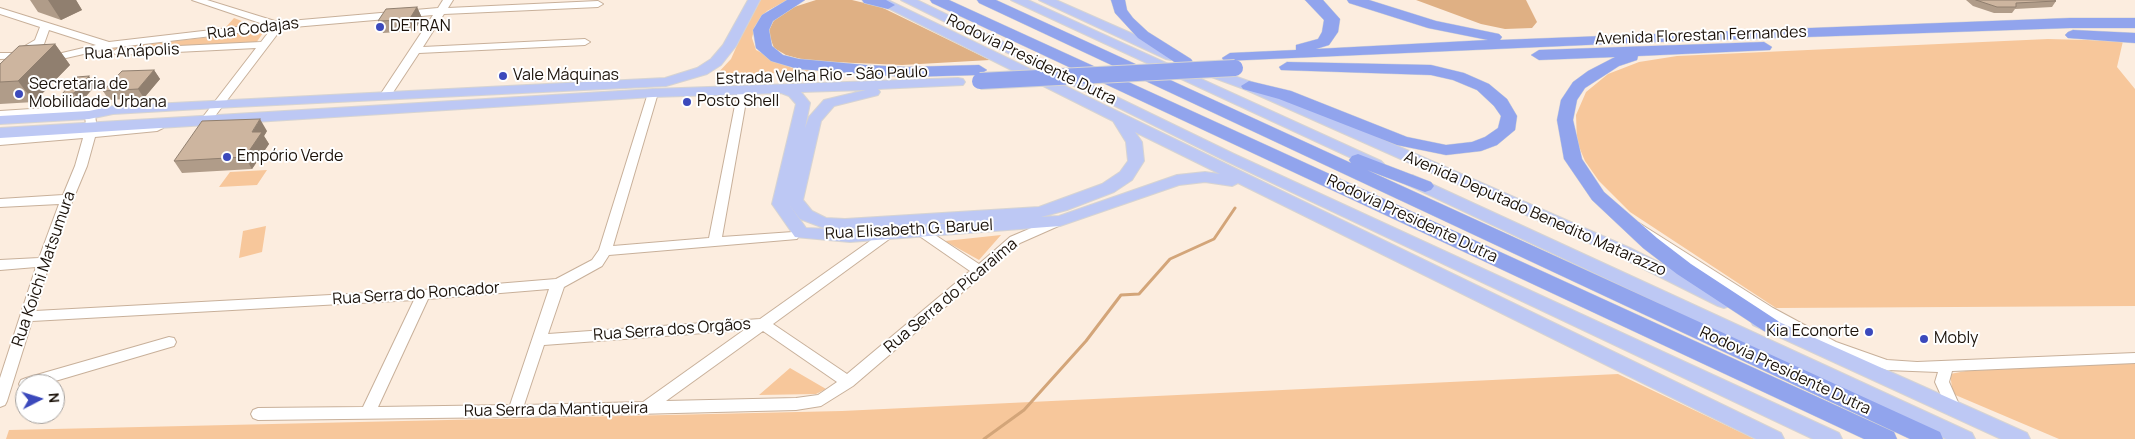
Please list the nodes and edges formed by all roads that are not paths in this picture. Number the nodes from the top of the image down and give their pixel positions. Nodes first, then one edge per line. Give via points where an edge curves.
1 (196, 0) edge
2 (448, 0) edge
3 (754, 0) edge
4 (798, 0) edge
5 (869, 0) edge
6 (908, 0) edge
7 (937, 0) edge
8 (984, 0) edge
9 (1017, 0) edge
10 (1046, 0) edge
11 (1118, 0) edge
12 (1312, 0) edge
13 (1354, 0) edge
14 (883, 3) edge
15 (598, 4) dead end
16 (0, 11) edge
17 (232, 11) junction
18 (441, 11) junction
19 (2135, 18) edge
20 (2104, 23) junction
21 (2135, 23) edge
22 (279, 25) junction
23 (45, 26) junction
24 (2135, 32) edge
25 (2037, 33) junction
26 (198, 36) junction
27 (1631, 38) junction
28 (2135, 38) edge
29 (585, 42) dead end
30 (110, 45) junction
31 (263, 45) junction
32 (416, 50) junction
33 (1660, 50) junction
34 (62, 55) joint
35 (0, 56) edge
36 (15, 56) junction
37 (1270, 61) junction
38 (1185, 62) junction
39 (18, 68) edge
40 (906, 72) junction
41 (979, 75) junction
42 (666, 82) junction
43 (958, 82) junction
44 (1249, 86) junction
45 (782, 88) junction
46 (743, 90) junction
47 (1188, 93) junction
48 (653, 94) junction
49 (386, 95) junction
50 (829, 102) junction
51 (803, 103) junction
52 (219, 104) junction
53 (0, 114) edge
54 (1119, 119) junction
55 (0, 120) edge
56 (198, 122) junction
57 (91, 124) junction
58 (0, 132) edge
59 (0, 142) edge
60 (1425, 186) junction
61 (1259, 189) junction
62 (68, 199) junction
63 (0, 203) edge
64 (1622, 218) junction
65 (1060, 220) junction
66 (922, 232) junction
67 (888, 234) junction
68 (793, 236) dead end
69 (715, 241) junction
70 (605, 251) junction
71 (45, 262) junction
72 (0, 265) edge
73 (980, 271) junction
74 (558, 284) junction
75 (423, 295) junction
76 (28, 316) junction
77 (763, 324) junction
78 (1771, 326) junction
79 (538, 340) junction
80 (168, 342) dead end
81 (2135, 358) edge
82 (1946, 366) junction
83 (60, 374) edge
84 (848, 382) junction
85 (15, 390) edge
86 (2, 396) edge
87 (646, 408) junction
88 (1954, 409) junction
89 (515, 411) junction
90 (368, 413) junction
91 (258, 414) dead end
92 (1774, 439) edge
93 (1832, 439) edge
94 (1886, 439) edge
95 (1932, 439) edge
96 (1965, 439) edge
97 (2020, 439) edge

1 - 17 street
2 - 18 street
3 - 42 main road via 729,46 716,62 702,71
4 - 40 highway via 774,12 760,30 761,43 769,54 798,64
5 - 14 highway
6 - 93 main road, Rodovia Presidente Dutra via 1229,157
7 - 94 highway, Rodovia Presidente Dutra
8 - 47 highway, Rodovia Presidente Dutra
9 - 60 main road, Rodovia Presidente Dutra
10 - 38 main road, Avenida Deputado Benedito Matarazzo
11 - 38 highway via 1120,10 1143,35
12 - 37 highway via 1332,19 1324,42
13 - 27 highway via 1433,25 1495,37
14 - 54 main road
15 - 18 street, Rua Codajas
16 - 23 street
17 - 22 street
17 - 26 street via 222,27
18 - 22 street, Rua Codajas
18 - 32 street
19 - 20 highway
20 - 21 highway, Avenida Florestan Fernandes
20 - 27 highway, Avenida Florestan Fernandes
22 - 26 street, Rua Codajas
22 - 31 street
23 - 30 street
23 - 36 street via 40,42
24 - 25 highway, Avenida Florestan Fernandes
25 - 28 highway
25 - 33 highway, Avenida Florestan Fernandes via 1905,42
26 - 30 street, Rua Codajas
27 - 37 highway, Avenida Florestan Fernandes
29 - 32 street
30 - 34 street, Rua Codajas
31 - 34 street, Rua Anápolis
31 - 52 street
32 - 49 street
33 - 37 highway, Avenida Florestan Fernandes
33 - 64 highway via 1613,63 1579,84 1569,100 1566,120 1573,159 1598,196
35 - 36 street
36 - 39 street via 35,56
37 - 41 highway, bridge
37 - 44 highway via 1431,70 1458,76 1483,86 1501,103 1509,116 1506,130 1475,147 1446,150 1403,141 1294,99
38 - 44 main road, Avenida Deputado Benedito Matarazzo
40 - 41 highway, Estrada Velha Rio - São Paulo
40 - 42 main road, Estrada Velha Rio - São Paulo
41 - 43 highway
42 - 49 main road
43 - 45 main road, Estrada Velha Rio - São Paulo
43 - 50 main road via 877,91
44 - 78 main road, Avenida Deputado Benedito Matarazzo via 1624,252
45 - 46 main road, Estrada Velha Rio - São Paulo
45 - 51 main road via 794,93
46 - 48 main road, Estrada Velha Rio - São Paulo
46 - 69 street
47 - 60 highway
47 - 95 highway, Rodovia Presidente Dutra
48 - 56 main road, Estrada Velha Rio - São Paulo
48 - 70 street
49 - 52 main road
50 - 51 main road via 828,96 818,94
50 - 54 main road, Rua Elisabeth G. Baruel via 814,120 795,201 806,215 824,223 838,224 1040,212 1060,206 1108,188 1126,176 1136,161 1134,142
51 - 67 main road, Rua Elisabeth G. Baruel via 780,204 789,220 801,233 834,236
52 - 56 street
52 - 57 main road via 113,110
53 - 57 street
54 - 61 main road
55 - 57 main road
56 - 57 main road, Estrada Velha Rio - São Paulo
57 - 58 main road
57 - 59 street
57 - 62 street, Rua Koichi Matsumura
60 - 96 main road, Rodovia Presidente Dutra
61 - 65 main road, Rua Elisabeth G. Baruel via 1225,179 1177,180
61 - 92 main road
62 - 63 street
62 - 71 street, Rua Koichi Matsumura
64 - 78 highway via 1684,268
64 - 82 street via 1768,312 1831,346 1887,365
65 - 66 main road, Rua Elisabeth G. Baruel
65 - 73 street, Rua Serra do Picaraima via 1015,240
66 - 67 main road, Rua Elisabeth G. Baruel
66 - 73 street
67 - 77 street
68 - 69 street
69 - 70 street
70 - 74 street, Rua Serra do Roncador via 597,263
71 - 72 street
71 - 76 street, Rua Koichi Matsumura
73 - 84 street, Rua Serra do Picaraima
74 - 75 street, Rua Serra do Roncador
74 - 79 street
75 - 76 street, Rua Serra do Roncador
75 - 90 street
76 - 86 street, Rua Koichi Matsumura
77 - 79 street, Rua Serra dos Orgãos
77 - 84 street, Rua Serra dos Orgãos
77 - 87 street
78 - 88 main road, Avenida Deputado Benedito Matarazzo
79 - 89 street
80 - 83 street
81 - 82 street
82 - 88 street via 1942,382
84 - 87 street, Rua Serra da Mantiqueira via 821,400 796,404
85 - 86 street
87 - 89 street, Rua Serra da Mantiqueira
88 - 97 main road, Avenida Deputado Benedito Matarazzo
89 - 90 street, Rua Serra da Mantiqueira
90 - 91 street, Rua Serra da Mantiqueira

